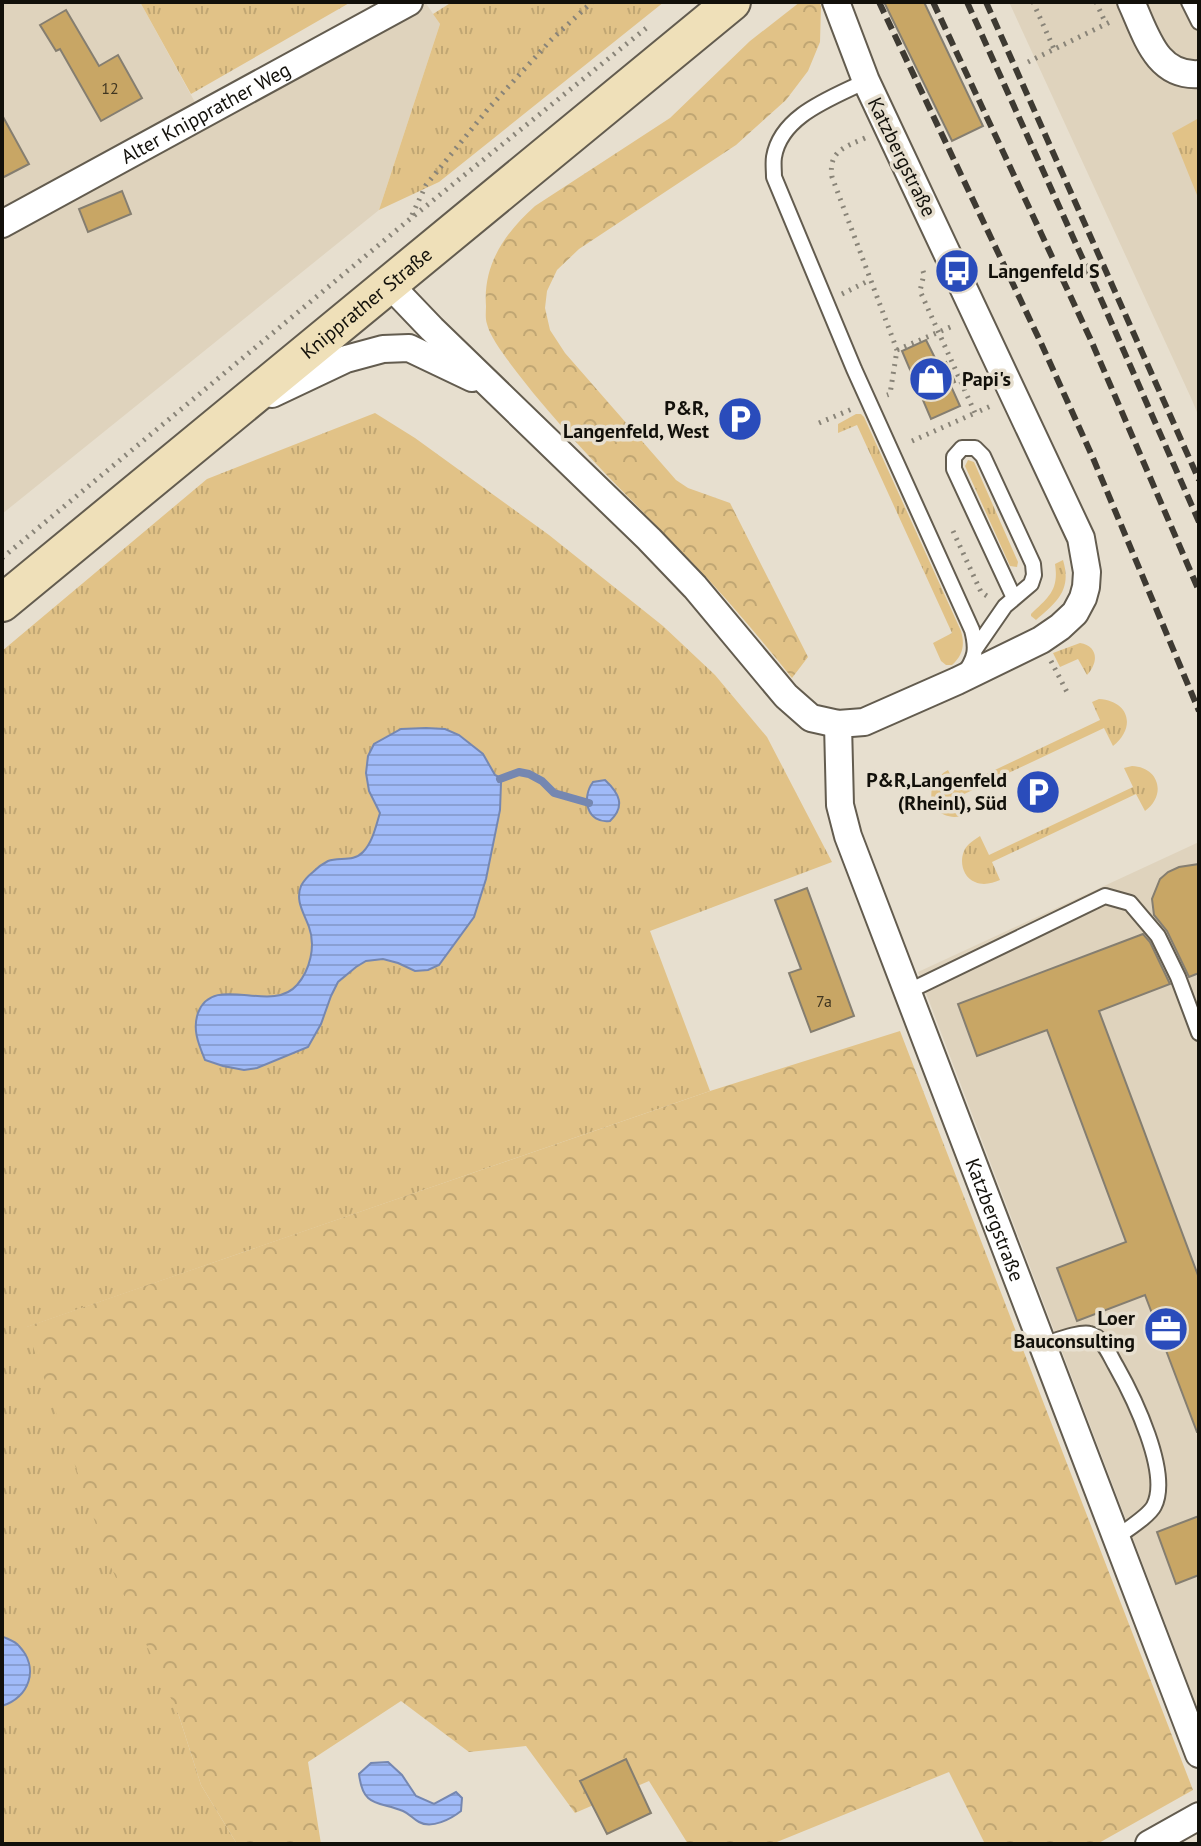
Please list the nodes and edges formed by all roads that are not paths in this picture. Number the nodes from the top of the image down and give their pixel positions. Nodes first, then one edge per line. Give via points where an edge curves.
1 (409, 2) edge
2 (732, 2) edge
3 (836, 2) edge
4 (1131, 2) edge
5 (1189, 2) edge
6 (1199, 22) edge
7 (1199, 74) edge
8 (866, 81) junction
9 (2, 224) edge
10 (389, 284) junction
11 (493, 388) junction
12 (231, 415) junction
13 (1014, 598) junction
14 (2, 603) edge
15 (976, 648) junction
16 (957, 681) junction
17 (838, 724) junction
18 (907, 992) junction
19 (1199, 1033) edge
20 (1042, 1345) junction
21 (1116, 1538) junction
22 (1199, 1754) edge
23 (1199, 1816) edge
24 (1166, 1840) edge

1 - 9 street, Alter Knipprather Weg
2 - 10 main road, Knipprather Straße
3 - 8 street
4 - 7 street via 1164,65
5 - 6 lane
8 - 15 lane, Katzbergstraße via 808,110 786,130 775,155 774,177
8 - 16 street, Katzbergstraße via 1081,538 1087,572 1083,598 1060,627
10 - 11 street
10 - 12 main road, Knipprather Straße
11 - 12 street via 409,348 383,349 346,359
11 - 17 street via 695,587 786,696 811,718
12 - 14 main road, Knipprather Straße
13 - 13 lane via 1031,584 1033,564 983,456 975,448 962,448 954,457 954,469
13 - 15 lane
15 - 16 lane
16 - 17 street, Katzbergstraße via 864,722
17 - 18 street, Katzbergstraße via 840,805
18 - 19 lane via 1105,896 1130,903 1158,936
18 - 20 street, Katzbergstraße
20 - 21 street, Katzbergstraße
20 - 21 lane via 1093,1334 1134,1399 1148,1435 1158,1473 1154,1507
21 - 22 street, Katzbergstraße
23 - 24 street

